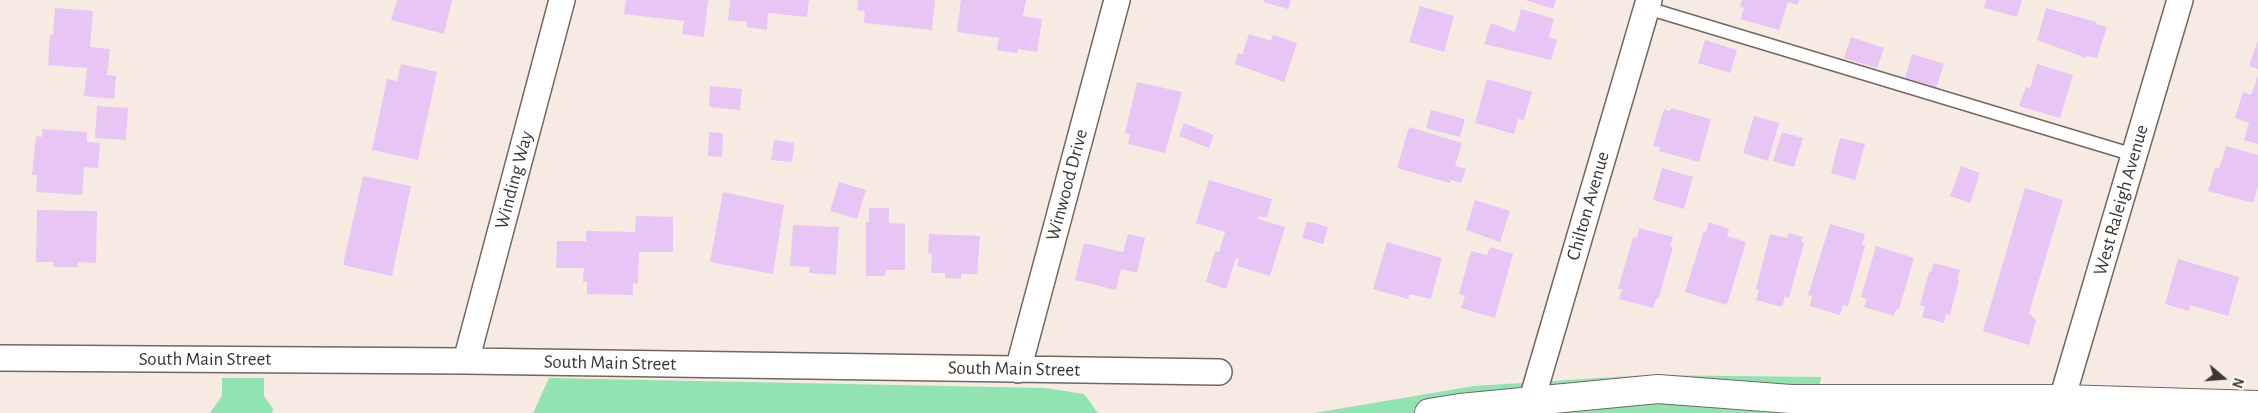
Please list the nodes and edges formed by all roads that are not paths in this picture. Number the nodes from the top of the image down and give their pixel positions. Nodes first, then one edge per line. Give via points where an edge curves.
1 (562, 0) edge
2 (1117, 0) edge
3 (2180, 0) edge
4 (1648, 4) edge
5 (2134, 155) junction
6 (0, 358) edge
7 (466, 361) junction
8 (1018, 370) junction
9 (1219, 372) dead end
10 (2062, 399) junction
11 (2258, 405) edge
12 (1791, 406) edge
13 (1529, 407) edge
14 (1429, 413) edge
15 (1719, 413) edge

1 - 7 street, Winding Way
2 - 8 street, Winwood Drive
3 - 5 street, West Raleigh Avenue
4 - 5 lane
4 - 13 street, Chilton Avenue
5 - 10 street, West Raleigh Avenue
6 - 7 street, South Main Street
7 - 8 street, South Main Street
8 - 9 street, South Main Street
10 - 11 highway
10 - 12 highway
12 - 13 highway via 1658,389
12 - 15 highway
13 - 14 highway

